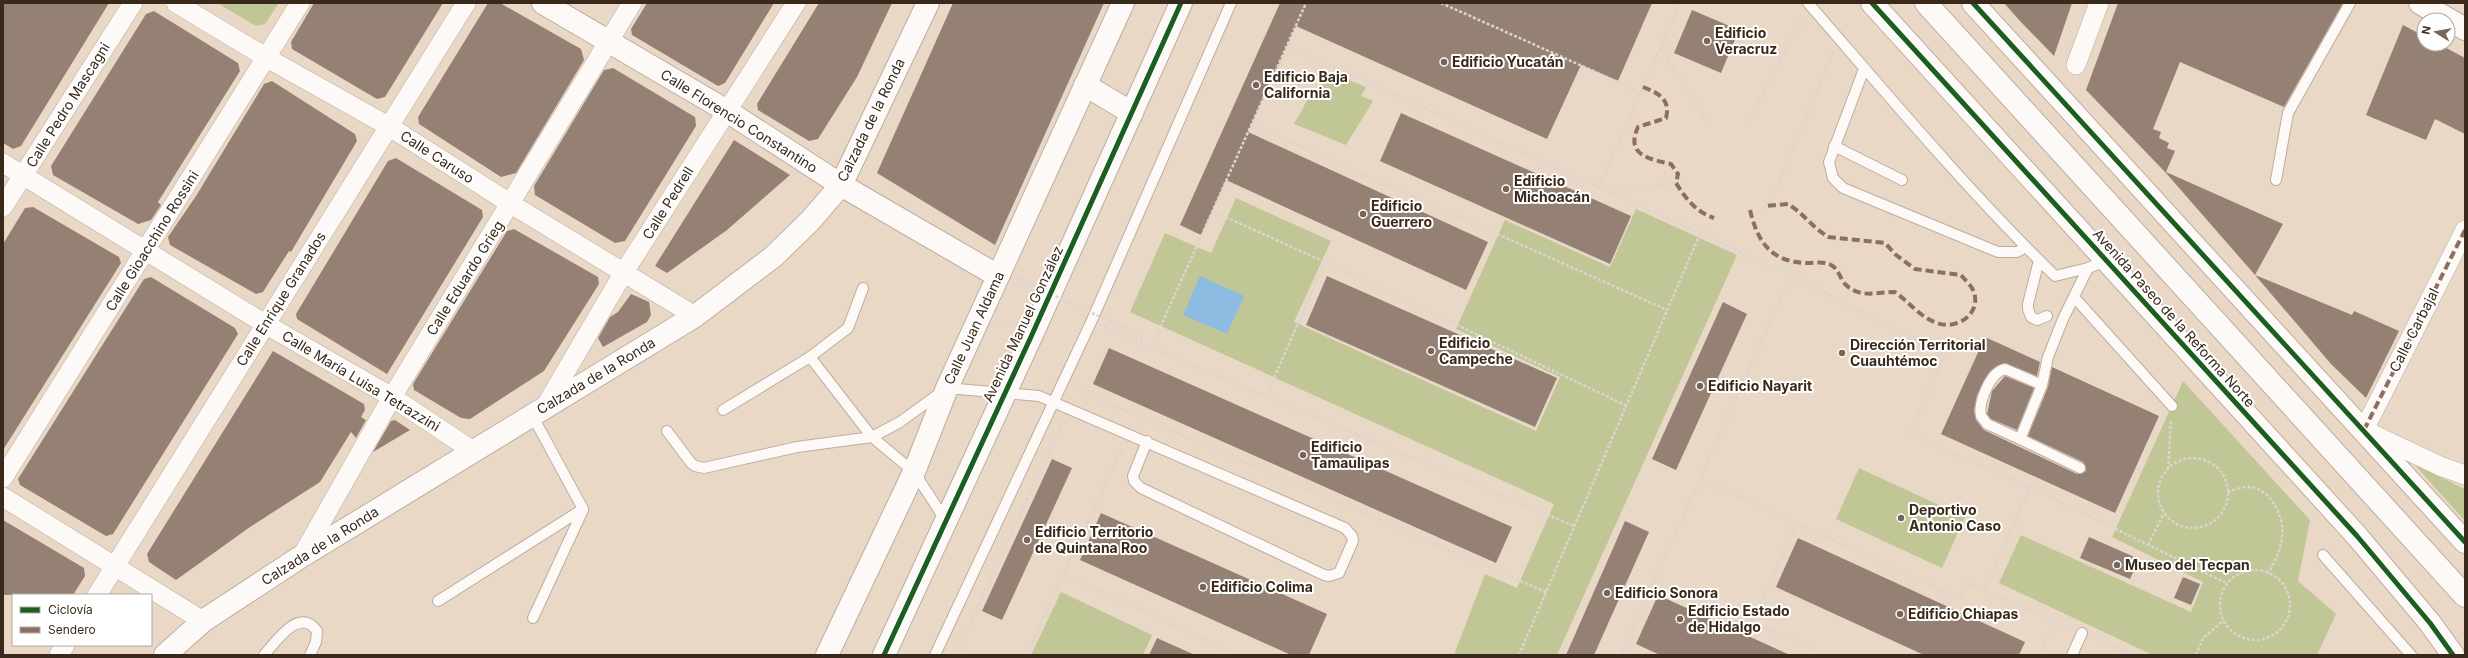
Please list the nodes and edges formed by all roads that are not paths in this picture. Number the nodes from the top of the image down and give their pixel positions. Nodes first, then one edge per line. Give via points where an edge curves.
1 (133, 3) edge
2 (176, 3) edge
3 (300, 3) edge
4 (466, 3) edge
5 (543, 3) edge
6 (632, 3) edge
7 (796, 3) edge
8 (928, 3) edge
9 (1124, 3) edge
10 (1181, 3) edge
11 (1231, 3) edge
12 (1872, 3) edge
13 (1926, 3) edge
14 (1973, 3) edge
15 (2099, 3) edge
16 (2350, 3) edge
17 (1809, 4) edge
18 (2434, 6) edge
19 (2465, 29) edge
20 (608, 41) junction
21 (267, 58) junction
22 (2076, 65) dead end
23 (1864, 69) junction
24 (1085, 85) junction
25 (727, 111) junction
26 (1132, 113) junction
27 (390, 127) junction
28 (1834, 146) junction
29 (3, 163) edge
30 (23, 175) junction
31 (1902, 180) dead end
32 (2276, 180) dead end
33 (841, 185) junction
34 (510, 204) junction
35 (3, 207) edge
36 (2465, 230) edge
37 (2026, 247) junction
38 (146, 250) junction
39 (2039, 260) junction
40 (2097, 265) junction
41 (624, 272) junction
42 (1007, 276) junction
43 (863, 288) dead end
44 (2074, 297) junction
45 (695, 316) junction
46 (2047, 316) dead end
47 (265, 324) junction
48 (810, 357) junction
49 (2042, 385) junction
50 (947, 388) junction
51 (1005, 393) junction
52 (392, 397) junction
53 (1053, 402) junction
54 (2172, 406) road end
55 (539, 410) junction
56 (723, 410) dead end
57 (667, 430) dead end
58 (2364, 430) junction
59 (872, 437) junction
60 (2020, 439) junction
61 (1147, 441) junction
62 (473, 451) junction
63 (2080, 468) dead end
64 (914, 472) junction
65 (2465, 475) edge
66 (3, 478) edge
67 (3, 497) edge
68 (583, 509) junction
69 (946, 521) junction
70 (2465, 542) edge
71 (2323, 555) dead end
72 (302, 556) junction
73 (115, 566) junction
74 (98, 594) edge
75 (2465, 596) edge
76 (438, 601) dead end
77 (532, 618) dead end
78 (203, 621) junction
79 (2082, 633) road end
80 (64, 646) edge
81 (172, 653) edge
82 (59, 655) edge
83 (264, 655) edge
84 (310, 655) edge
85 (827, 655) edge
86 (884, 655) edge
87 (936, 655) edge
88 (2072, 655) edge
89 (2411, 655) edge
90 (2452, 655) edge

1 - 30 street, Calle Pedro Mascagni
2 - 21 street, Calle Caruso
3 - 21 street, Calle Gioacchino Rossini
4 - 27 street, Calle Enrique Granados
5 - 20 street, Calle Florencio Constantino
6 - 20 street, Calle Eduardo Grieg
7 - 25 street, Calle Pedrell
8 - 33 street, Calzada de la Ronda
9 - 24 street, Calle Juan Aldama
10 - 26 street, Avenida Manuel González
11 - 53 lane via 1092,320
12 - 40 street, Avenida Paseo de la Reforma Norte
13 - 75 street, Avenida Paseo de la Reforma Norte
14 - 58 street
15 - 22 street
16 - 32 lane via 2288,113
17 - 23 lane
18 - 19 street
20 - 25 street, Calle Florencio Constantino
20 - 34 street, Calle Eduardo Grieg
21 - 27 street, Calle Caruso
21 - 38 street, Calle Gioacchino Rossini
23 - 28 lane
23 - 37 lane
24 - 26 street
24 - 42 street, Calle Juan Aldama
25 - 33 street, Calle Florencio Constantino
25 - 41 street, Calle Pedrell
26 - 51 street, Avenida Manuel González
27 - 34 street, Calle Caruso
27 - 47 street, Calle Enrique Granados
28 - 31 lane
28 - 37 lane via 1829,170 1843,188 1998,252 2017,252
29 - 30 street, Calle María Luisa Tetrazzini
30 - 35 street, Calle Pedro Mascagni
30 - 38 street, Calle María Luisa Tetrazzini
33 - 42 street, Calle Florencio Constantino
33 - 45 street, Calzada de la Ronda via 810,221 773,257
34 - 41 street, Calle Caruso
34 - 52 street, Calle Eduardo Grieg
36 - 58 street, Calle Carbajal
37 - 39 lane
38 - 47 street, Calle María Luisa Tetrazzini
38 - 66 street, Calle Gioacchino Rossini
39 - 40 lane via 2055,276
39 - 46 lane via 2028,308 2031,317 2037,320
40 - 44 lane
40 - 90 street, Avenida Paseo de la Reforma Norte via 2357,536 2430,623
41 - 45 street, Calle Caruso
41 - 55 street, Calle Pedrell
42 - 50 street, Calle Juan Aldama
43 - 48 lane via 848,328
44 - 49 lane via 2048,357
44 - 54 lane
45 - 55 street, Calzada de la Ronda
47 - 52 street, Calle María Luisa Tetrazzini
47 - 73 street, Calle Enrique Granados
48 - 56 lane
48 - 59 lane
49 - 60 lane
49 - 60 lane via 2005,369 1999,370 1992,378 1980,406 1980,416 1987,424
50 - 51 lane
50 - 59 lane via 900,422
50 - 64 street, Calle Juan Aldama
51 - 53 lane via 1038,396
51 - 69 street, Avenida Manuel González
52 - 62 street, Calle María Luisa Tetrazzini
52 - 72 street, Calle Eduardo Grieg
53 - 61 lane
53 - 87 lane
55 - 62 street, Calzada de la Ronda
55 - 68 lane
57 - 59 lane via 691,463 700,468 797,447
58 - 65 street
58 - 70 street
59 - 64 lane
60 - 63 lane
61 - 61 lane via 1345,528 1353,541 1339,572 1324,575 1141,488 1133,476
62 - 72 street, Calzada de la Ronda
64 - 69 lane
64 - 85 street, Calle Juan Aldama
67 - 73 street
68 - 76 lane
68 - 77 lane
69 - 86 street, Avenida Manuel González
71 - 89 lane
72 - 78 street, Calzada de la Ronda
73 - 74 street, Calle Enrique Granados
73 - 78 street
78 - 81 street, Calzada de la Ronda
79 - 88 lane
80 - 82 street
83 - 84 lane via 291,626 300,622 309,624 317,631 316,642

